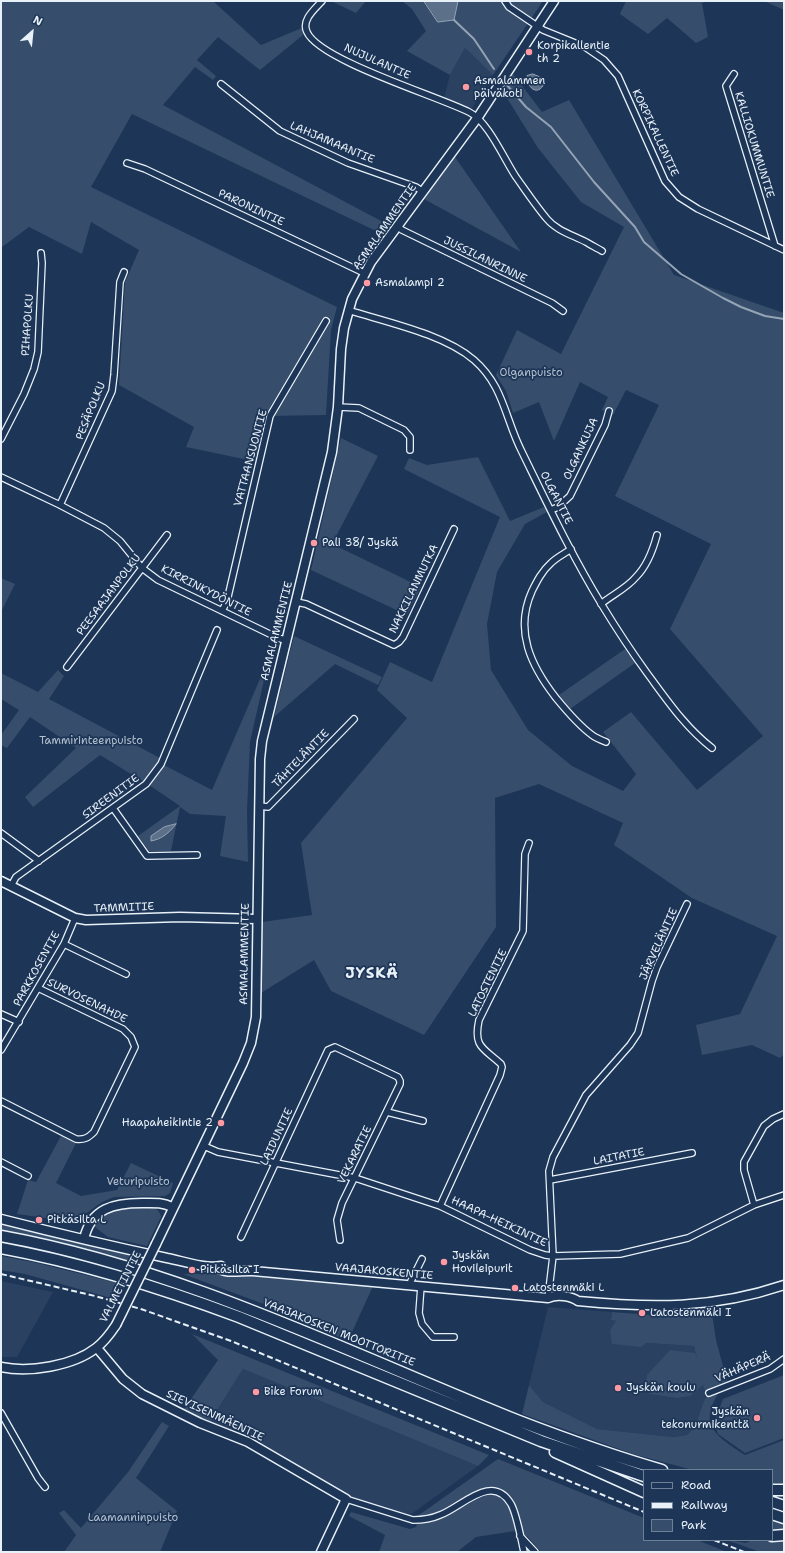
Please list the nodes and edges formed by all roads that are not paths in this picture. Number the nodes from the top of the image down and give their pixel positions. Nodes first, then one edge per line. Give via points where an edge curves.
1 (322, 1) edge
2 (505, 1) edge
3 (554, 1) edge
4 (538, 27) junction
5 (734, 74) dead end
6 (221, 84) dead end
7 (478, 117) junction
8 (127, 163) dead end
9 (423, 192) junction
10 (397, 226) junction
11 (775, 246) junction
12 (784, 250) edge
13 (602, 251) dead end
14 (41, 253) dead end
15 (124, 272) dead end
16 (364, 273) junction
17 (348, 310) junction
18 (563, 311) dead end
19 (326, 321) dead end
20 (338, 407) junction
21 (609, 411) dead end
22 (1, 439) edge
23 (410, 450) dead end
24 (1, 477) edge
25 (60, 505) junction
26 (551, 510) junction
27 (454, 529) dead end
28 (167, 535) dead end
29 (657, 535) dead end
30 (571, 549) junction
31 (142, 568) junction
32 (296, 602) junction
33 (601, 604) junction
34 (222, 611) junction
35 (217, 630) dead end
36 (285, 640) junction
37 (67, 667) dead end
38 (354, 719) dead end
39 (606, 742) dead end
40 (712, 748) dead end
41 (259, 806) junction
42 (112, 808) junction
43 (1, 833) edge
44 (529, 843) dead end
45 (197, 855) dead end
46 (39, 861) junction
47 (1, 881) edge
48 (11, 886) junction
49 (687, 904) dead end
50 (76, 918) junction
51 (256, 919) junction
52 (64, 944) junction
53 (126, 974) dead end
54 (38, 988) junction
55 (1, 1014) edge
56 (19, 1022) junction
57 (1, 1050) edge
58 (400, 1081) joint
59 (1, 1101) edge
60 (387, 1112) junction
61 (784, 1114) edge
62 (423, 1121) dead end
63 (204, 1146) junction
64 (692, 1153) dead end
65 (1, 1162) edge
66 (276, 1162) junction
67 (28, 1176) dead end
68 (354, 1178) junction
69 (550, 1180) junction
70 (784, 1195) edge
71 (754, 1205) junction
72 (440, 1206) junction
73 (172, 1207) junction
74 (1, 1219) edge
75 (1, 1236) edge
76 (241, 1237) dead end
77 (84, 1239) junction
78 (340, 1240) dead end
79 (1, 1248) edge
80 (553, 1256) junction
81 (422, 1259) dead end
82 (411, 1285) junction
83 (784, 1285) edge
84 (421, 1286) junction
85 (548, 1298) junction
86 (454, 1337) dead end
87 (97, 1348) junction
88 (784, 1359) edge
89 (1, 1367) edge
90 (709, 1393) dead end
91 (1, 1413) edge
92 (540, 1441) junction
93 (658, 1469) edge
94 (643, 1476) edge
95 (45, 1487) dead end
96 (773, 1490) edge
97 (784, 1490) edge
98 (643, 1492) edge
99 (346, 1498) junction
100 (773, 1502) edge
101 (784, 1506) edge
102 (773, 1514) edge
103 (784, 1518) edge
104 (784, 1535) edge
105 (520, 1536) junction
106 (773, 1536) edge
107 (321, 1552) edge
108 (524, 1552) edge
109 (535, 1552) edge

1 - 7 street, NUJULANTIE via 308,17 306,31 324,49
2 - 4 street, KORPIKALLENTIE via 509,7
3 - 4 street, ASMALAMMENTIE
4 - 7 street, ASMALAMMENTIE
4 - 11 street, KORPIKALLENTIE via 585,47 604,60 618,76 665,181 679,197 698,209
5 - 11 street, KALLIOKUMMUNTIE via 726,86
6 - 9 street, LAHJAMAANTIE via 280,131
7 - 9 street, ASMALAMMENTIE
7 - 13 street via 516,178 548,220 562,231
8 - 16 street, PARONINTIE via 145,169
9 - 10 street, ASMALAMMENTIE
10 - 16 street, ASMALAMMENTIE
10 - 18 street, JUSSILANRINNE
11 - 12 street, KORPIKALLENTIE
14 - 22 street, PIHAPOLKU via 37,358 24,394
15 - 25 street, PESÄPOLKU via 120,282 112,391
16 - 17 street, ASMALAMMENTIE
17 - 20 street, ASMALAMMENTIE via 341,349
17 - 26 street, OLGANTIE via 430,336 457,348 476,361 497,388 513,436
19 - 34 street, VATTAANSUONTIE via 270,416
20 - 23 street via 359,408 404,430 410,437
20 - 32 street, ASMALAMMENTIE via 332,452
21 - 26 street, OLGANKUJA via 605,425 570,496
24 - 25 street, KIRRINKYDÖNTIE
25 - 31 street, KIRRINKYDÖNTIE via 104,528 120,541
26 - 30 street, OLGANTIE
27 - 32 street, NAKKILANMUTKA via 403,637 394,645 306,604
28 - 31 street, PEESAAJANPOLKU
29 - 33 street via 646,563 636,578
30 - 33 street, OLGANTIE
30 - 39 street via 550,564 534,587 526,611 525,640 538,672 564,707 592,735
31 - 34 street, KIRRINKYDÖNTIE via 158,580
31 - 37 street, PEESAAJANPOLKU
32 - 36 street, ASMALAMMENTIE
33 - 40 street, OLGANTIE via 676,713
34 - 36 street, KIRRINKYDÖNTIE
35 - 42 street, SIREENITIE via 161,764 146,784
36 - 41 street, ASMALAMMENTIE via 262,741
38 - 41 street, TÄHTELÄNTIE via 268,807
41 - 51 street, ASMALAMMENTIE
42 - 45 street via 147,856
42 - 46 street, SIREENITIE
43 - 46 street
44 - 72 street, LATOSTENTIE via 526,854 523,931 479,1020 477,1030 482,1048 502,1067
46 - 48 street, SIREENITIE via 16,877
47 - 48 street, TAMMITIE
48 - 50 street, TAMMITIE
49 - 69 street, JÄRVELÄNTIE via 652,981 638,1033 586,1095 553,1157 549,1171
50 - 51 street, TAMMITIE
50 - 52 street, PARKKOSENTIE
51 - 63 street, ASMALAMMENTIE via 254,1029 243,1063
52 - 53 street
52 - 54 street, PARKKOSENTIE
54 - 56 street, PARKKOSENTIE
54 - 59 street, SURVOSENAHDE via 123,1029 131,1037 135,1047 94,1132 83,1140 76,1139
55 - 56 street
56 - 57 street, PARKKOSENTIE
58 - 60 street, VEKARATIE
58 - 66 street, LAIDUNTIE via 398,1077 338,1047 328,1050
60 - 62 street
60 - 68 street, VEKARATIE
61 - 71 street via 764,1126 744,1162
63 - 66 street, HAAPA-HEIKINTIE via 218,1152
63 - 73 street, ASMALAMMENTIE
64 - 69 street, LAITATIE
65 - 67 street
66 - 68 street, HAAPA-HEIKINTIE
66 - 76 street, LAIDUNTIE
68 - 72 street, HAAPA-HEIKINTIE
68 - 78 street, VEKARATIE via 337,1220
69 - 80 street, JÄRVELÄNTIE
70 - 71 street, HAAPA-HEIKINTIE
71 - 80 street, HAAPA-HEIKINTIE via 676,1242 620,1254
72 - 80 street, HAAPA-HEIKINTIE via 530,1250
73 - 77 street via 157,1203 111,1206 92,1219
73 - 87 street, VALMETINTIE, bridge via 116,1325
74 - 77 street, VAAJAKOSKENTIE
75 - 93 highway, VAAJAKOSKEN MOOTTORITIE via 104,1260 214,1296 519,1421
77 - 82 street, VAAJAKOSKENTIE via 229,1272 241,1270
79 - 92 highway, VAAJAKOSKEN MOOTTORITIE via 100,1271 194,1300
80 - 85 street, JÄRVELÄNTIE
81 - 82 street
82 - 84 street, VAAJAKOSKENTIE
83 - 85 street, VAAJAKOSKENTIE via 716,1303 682,1305 641,1306 578,1301 558,1296
84 - 85 street, VAAJAKOSKENTIE
84 - 86 street via 419,1313 422,1324 433,1337
87 - 89 street, VALMETINTIE via 69,1362 50,1366
87 - 99 street, SIEVISENMÄENTIE via 123,1379 142,1394 194,1421 248,1442
88 - 90 street, VÄHÄPERÄ via 770,1369
91 - 95 street
92 - 94 highway, VAAJAKOSKEN MOOTTORITIE
92 - 98 highway via 555,1452
96 - 97 highway
99 - 105 street via 413,1520 424,1520 441,1515 485,1491 497,1491 503,1494 512,1506
99 - 107 street
100 - 101 highway
102 - 103 highway
104 - 106 highway
105 - 108 street
105 - 109 street

